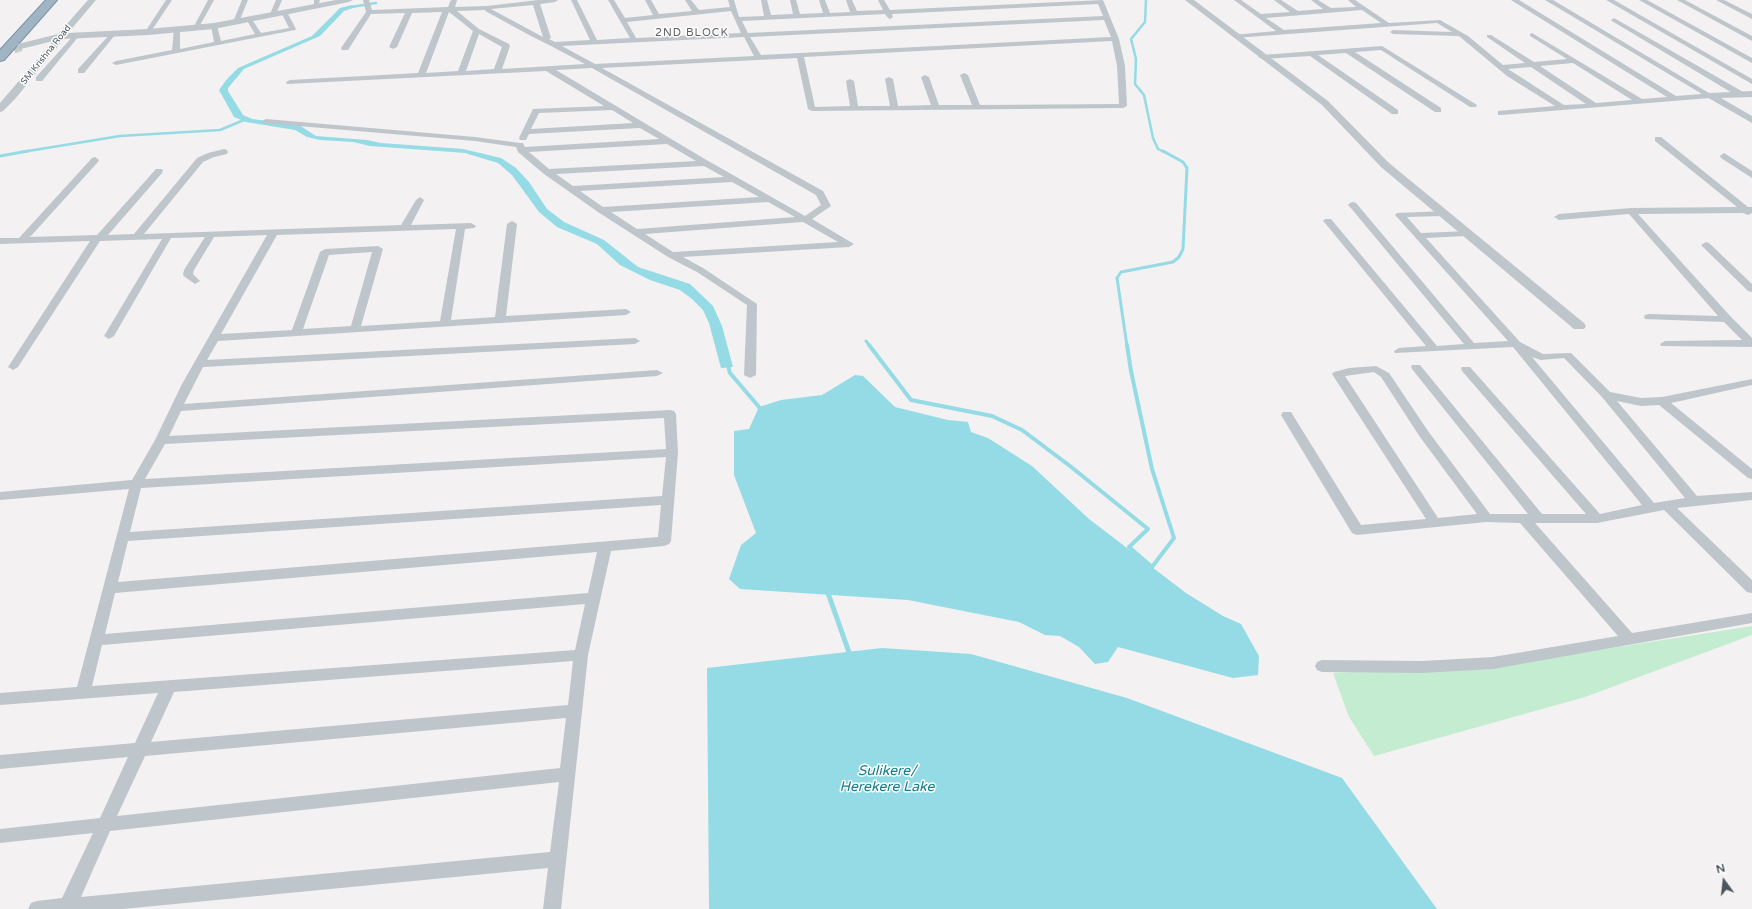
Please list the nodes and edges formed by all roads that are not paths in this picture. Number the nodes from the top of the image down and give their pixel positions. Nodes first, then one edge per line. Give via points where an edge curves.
1 (39, 0) edge
2 (52, 0) edge
3 (92, 0) edge
4 (169, 0) edge
5 (211, 0) edge
6 (245, 0) edge
7 (279, 0) edge
8 (349, 0) edge
9 (454, 0) edge
10 (555, 0) edge
11 (574, 0) edge
12 (611, 0) edge
13 (648, 0) edge
14 (688, 0) edge
15 (731, 0) edge
16 (764, 0) edge
17 (793, 0) edge
18 (822, 0) edge
19 (849, 0) edge
20 (881, 0) edge
21 (1189, 0) edge
22 (1237, 0) edge
23 (1277, 0) edge
24 (1314, 0) edge
25 (1351, 0) edge
26 (1514, 0) edge
27 (1548, 0) edge
28 (1609, 0) edge
29 (1642, 0) edge
30 (1680, 0) edge
31 (1719, 0) edge
32 (1101, 1) edge
33 (316, 3) edge
34 (536, 3) junction
35 (367, 6) edge
36 (487, 8) junction
37 (1363, 8) junction
38 (734, 9) junction
39 (448, 10) junction
40 (1329, 10) junction
41 (284, 12) junction
42 (409, 12) junction
43 (887, 12) junction
44 (696, 13) junction
45 (854, 13) junction
46 (1296, 13) junction
47 (273, 14) junction
48 (827, 14) junction
49 (797, 16) junction
50 (1259, 16) junction
51 (657, 17) junction
52 (768, 17) junction
53 (1752, 17) edge
54 (1107, 18) junction
55 (249, 19) junction
56 (737, 19) junction
57 (622, 20) junction
58 (1614, 20) dead end
59 (236, 22) junction
60 (1388, 25) junction
61 (214, 26) junction
62 (196, 28) junction
63 (894, 28) junction
64 (177, 29) junction
65 (477, 30) junction
66 (148, 32) junction
67 (1393, 32) dead end
68 (1283, 33) junction
69 (113, 34) junction
70 (744, 34) junction
71 (1461, 34) junction
72 (77, 35) junction
73 (259, 35) junction
74 (60, 36) junction
75 (1235, 36) junction
76 (1489, 36) dead end
77 (1532, 36) dead end
78 (543, 39) junction
79 (1115, 39) junction
80 (1752, 39) edge
81 (634, 40) junction
82 (0, 42) tunnel mouth
83 (594, 42) junction
84 (218, 43) junction
85 (554, 44) junction
86 (21, 46) tunnel mouth
87 (393, 47) dead end
88 (345, 48) dead end
89 (1346, 50) junction
90 (176, 52) junction
91 (1310, 53) junction
92 (800, 55) junction
93 (0, 57) edge
94 (758, 57) junction
95 (1262, 57) junction
96 (1575, 61) junction
97 (1752, 61) edge
98 (116, 63) dead end
99 (1532, 64) junction
100 (592, 67) junction
101 (1501, 67) junction
102 (547, 69) junction
103 (81, 71) dead end
104 (497, 71) junction
105 (460, 73) junction
106 (421, 75) junction
107 (964, 75) dead end
108 (926, 77) dead end
109 (39, 79) dead end
110 (889, 79) dead end
111 (850, 81) dead end
112 (290, 82) dead end
113 (1752, 82) edge
114 (1747, 95) edge
115 (1710, 96) junction
116 (1675, 99) junction
117 (1641, 102) junction
118 (1473, 105) dead end
119 (1595, 106) junction
120 (977, 107) junction
121 (614, 108) junction
122 (894, 108) junction
123 (936, 108) junction
124 (1563, 108) junction
125 (854, 109) junction
126 (0, 110) edge
127 (1438, 110) dead end
128 (1395, 112) dead end
129 (1501, 112) dead end
130 (1752, 120) edge
131 (266, 121) dead end
132 (642, 125) junction
133 (526, 132) junction
134 (1658, 139) dead end
135 (670, 141) junction
136 (521, 148) junction
137 (224, 152) dead end
138 (1724, 156) dead end
139 (95, 160) dead end
140 (705, 163) junction
141 (159, 171) dead end
142 (547, 172) junction
143 (1752, 175) edge
144 (733, 179) junction
145 (572, 189) junction
146 (769, 199) junction
147 (420, 200) dead end
148 (1353, 205) dead end
149 (601, 210) junction
150 (1631, 211) junction
151 (1750, 212) edge
152 (1443, 213) junction
153 (1559, 217) dead end
154 (806, 220) junction
155 (1328, 221) dead end
156 (512, 224) dead end
157 (404, 228) junction
158 (635, 232) junction
159 (273, 233) junction
160 (1466, 233) junction
161 (211, 235) junction
162 (168, 236) junction
163 (1419, 236) junction
164 (136, 237) junction
165 (99, 238) junction
166 (23, 239) junction
167 (0, 241) edge
168 (1706, 245) dead end
169 (672, 255) junction
170 (195, 280) dead end
171 (1752, 289) edge
172 (626, 312) dead end
173 (1649, 316) dead end
174 (1727, 319) junction
175 (500, 320) junction
176 (445, 324) junction
177 (1579, 326) dead end
178 (355, 330) junction
179 (296, 333) junction
180 (109, 336) dead end
181 (214, 338) junction
182 (635, 341) dead end
183 (1752, 343) edge
184 (1516, 344) junction
185 (1665, 344) dead end
186 (1472, 346) junction
187 (1434, 349) junction
188 (1399, 351) dead end
189 (199, 364) junction
190 (1416, 367) dead end
191 (13, 368) dead end
192 (1466, 369) dead end
193 (657, 373) dead end
194 (750, 374) dead end
195 (1752, 382) edge
196 (1606, 395) junction
197 (1662, 401) junction
198 (176, 408) junction
199 (1287, 415) dead end
200 (161, 440) junction
201 (672, 453) junction
202 (1752, 475) edge
203 (136, 484) junction
204 (0, 496) edge
205 (1752, 496) edge
206 (668, 500) junction
207 (1694, 501) junction
208 (1666, 505) junction
209 (1651, 508) junction
210 (1486, 518) junction
211 (1523, 518) junction
212 (1539, 519) junction
213 (1597, 519) junction
214 (1435, 522) junction
215 (122, 537) junction
216 (605, 547) junction
217 (110, 588) junction
218 (1752, 588) edge
219 (594, 598) junction
220 (1752, 618) edge
221 (1629, 639) junction
222 (97, 640) junction
223 (581, 655) junction
224 (1322, 666) dead end
225 (169, 686) junction
226 (83, 692) junction
227 (0, 699) edge
228 (575, 711) junction
229 (140, 750) junction
230 (0, 762) edge
231 (568, 774) junction
232 (105, 824) junction
233 (0, 836) edge
234 (558, 858) junction
235 (67, 908) edge
236 (37, 909) edge
237 (552, 909) edge

1 - 82 highway
2 - 93 highway
3 - 74 street, SM Krishna Road
4 - 66 street
5 - 62 street
6 - 59 street
7 - 47 street
8 - 33 street
9 - 39 street
10 - 34 street
11 - 83 street
12 - 57 street
13 - 51 street
14 - 44 street
15 - 38 street
16 - 52 street
17 - 49 street
18 - 48 street
19 - 45 street
20 - 43 street
21 - 75 street
22 - 50 street
23 - 46 street
24 - 40 street
25 - 37 street
26 - 116 street
27 - 115 street
28 - 113 street
29 - 97 street
30 - 80 street
31 - 53 street
32 - 43 street
32 - 54 street
33 - 41 street
34 - 36 street
34 - 78 street via 547,38
35 - 42 street
35 - 88 street
36 - 39 street
36 - 78 street
37 - 40 street
37 - 60 street
38 - 44 street
38 - 56 street
39 - 42 street
39 - 65 street
39 - 106 street
40 - 46 street
41 - 47 street
41 - 73 street via 293,29
42 - 87 street
43 - 45 street
43 - 63 street
44 - 51 street
45 - 48 street
46 - 50 street
47 - 55 street
48 - 49 street
49 - 52 street
50 - 68 street
51 - 57 street
52 - 56 street
54 - 63 street
54 - 79 street
55 - 59 street
55 - 73 street
56 - 70 street
57 - 81 street
58 - 114 street
59 - 61 street
60 - 68 street
60 - 71 street via 1438,21
61 - 62 street
61 - 84 street
62 - 64 street
63 - 70 street
64 - 66 street
64 - 90 street
65 - 104 street via 506,46
65 - 105 street
66 - 69 street
67 - 71 street
68 - 75 street
69 - 72 street
69 - 103 street
70 - 81 street
70 - 94 street
71 - 101 street
72 - 74 street
72 - 109 street
73 - 84 street
74 - 86 street
74 - 126 street, SM Krishna Road
75 - 95 street
76 - 99 street
77 - 96 street
78 - 85 street
79 - 92 street
79 - 120 street via 1121,66 1123,106
81 - 83 street
83 - 85 street
84 - 90 street
85 - 100 street
89 - 91 street
89 - 118 street via 1382,48
89 - 127 street
90 - 98 street
91 - 95 street
91 - 128 street
92 - 94 street
92 - 125 street via 812,109
94 - 100 street
95 - 152 street via 1325,103 1385,165
96 - 99 street
96 - 117 street
99 - 101 street
99 - 119 street
100 - 102 street
100 - 154 street via 820,193 826,206
101 - 124 street
102 - 104 street
102 - 121 street
104 - 105 street
105 - 106 street
106 - 112 street
107 - 120 street
108 - 123 street
110 - 122 street
111 - 125 street
114 - 115 street
115 - 116 street
115 - 130 street
116 - 117 street
117 - 119 street
119 - 124 street
120 - 123 street
121 - 132 street
121 - 133 street via 536,111
122 - 123 street
122 - 125 street
124 - 129 street
131 - 136 street via 475,139
132 - 133 street
132 - 135 street
133 - 136 street
134 - 151 street
135 - 136 street
135 - 140 street
136 - 142 street
137 - 164 street via 200,160
138 - 143 street
139 - 166 street
140 - 142 street
140 - 144 street
141 - 165 street
142 - 145 street
144 - 145 street
144 - 146 street
145 - 149 street
146 - 149 street
146 - 154 street
147 - 157 street
148 - 186 street
149 - 158 street
150 - 151 street
150 - 153 street
150 - 174 street
152 - 160 street
152 - 163 street via 1400,215
154 - 158 street
154 - 169 street via 849,244
155 - 187 street
156 - 175 street
157 - 159 street
157 - 176 street via 466,226
158 - 169 street
159 - 161 street
159 - 181 street
160 - 163 street
160 - 177 street
161 - 162 street
161 - 170 street via 189,270 188,275
162 - 164 street
162 - 180 street
163 - 184 street
164 - 165 street
165 - 166 street
165 - 191 street
166 - 167 street
168 - 171 street
169 - 194 street via 752,304
172 - 175 street
173 - 174 street
174 - 183 street
175 - 176 street
176 - 178 street
178 - 179 street
178 - 179 street via 378,249 325,252
179 - 181 street
181 - 189 street
182 - 189 street
183 - 185 street
184 - 186 street
184 - 196 street via 1541,357 1567,355
184 - 209 street
186 - 187 street
187 - 188 street
189 - 198 street
190 - 212 street
192 - 213 street
193 - 198 street
195 - 197 street
196 - 197 street via 1641,402
196 - 207 street
197 - 202 street
198 - 200 street
199 - 214 street via 1357,530
200 - 201 street via 670,414
200 - 203 street
201 - 203 street
201 - 206 street
203 - 204 street
203 - 215 street
205 - 207 street
206 - 215 street
206 - 216 street via 664,541
207 - 208 street
208 - 209 street
208 - 218 street
209 - 213 street
210 - 211 street
210 - 214 street
210 - 214 street via 1424,434 1385,375 1376,369 1338,374
211 - 212 street
211 - 221 street
212 - 213 street
215 - 217 street
216 - 217 street
216 - 219 street
217 - 222 street
219 - 222 street
219 - 223 street
220 - 221 street
221 - 224 street via 1493,663 1422,667
222 - 226 street
223 - 225 street
223 - 228 street
225 - 226 street
225 - 229 street
226 - 227 street
228 - 229 street
228 - 231 street
229 - 230 street
229 - 232 street
231 - 232 street
231 - 234 street
232 - 233 street
232 - 235 street
234 - 235 street
234 - 237 street
235 - 236 street

